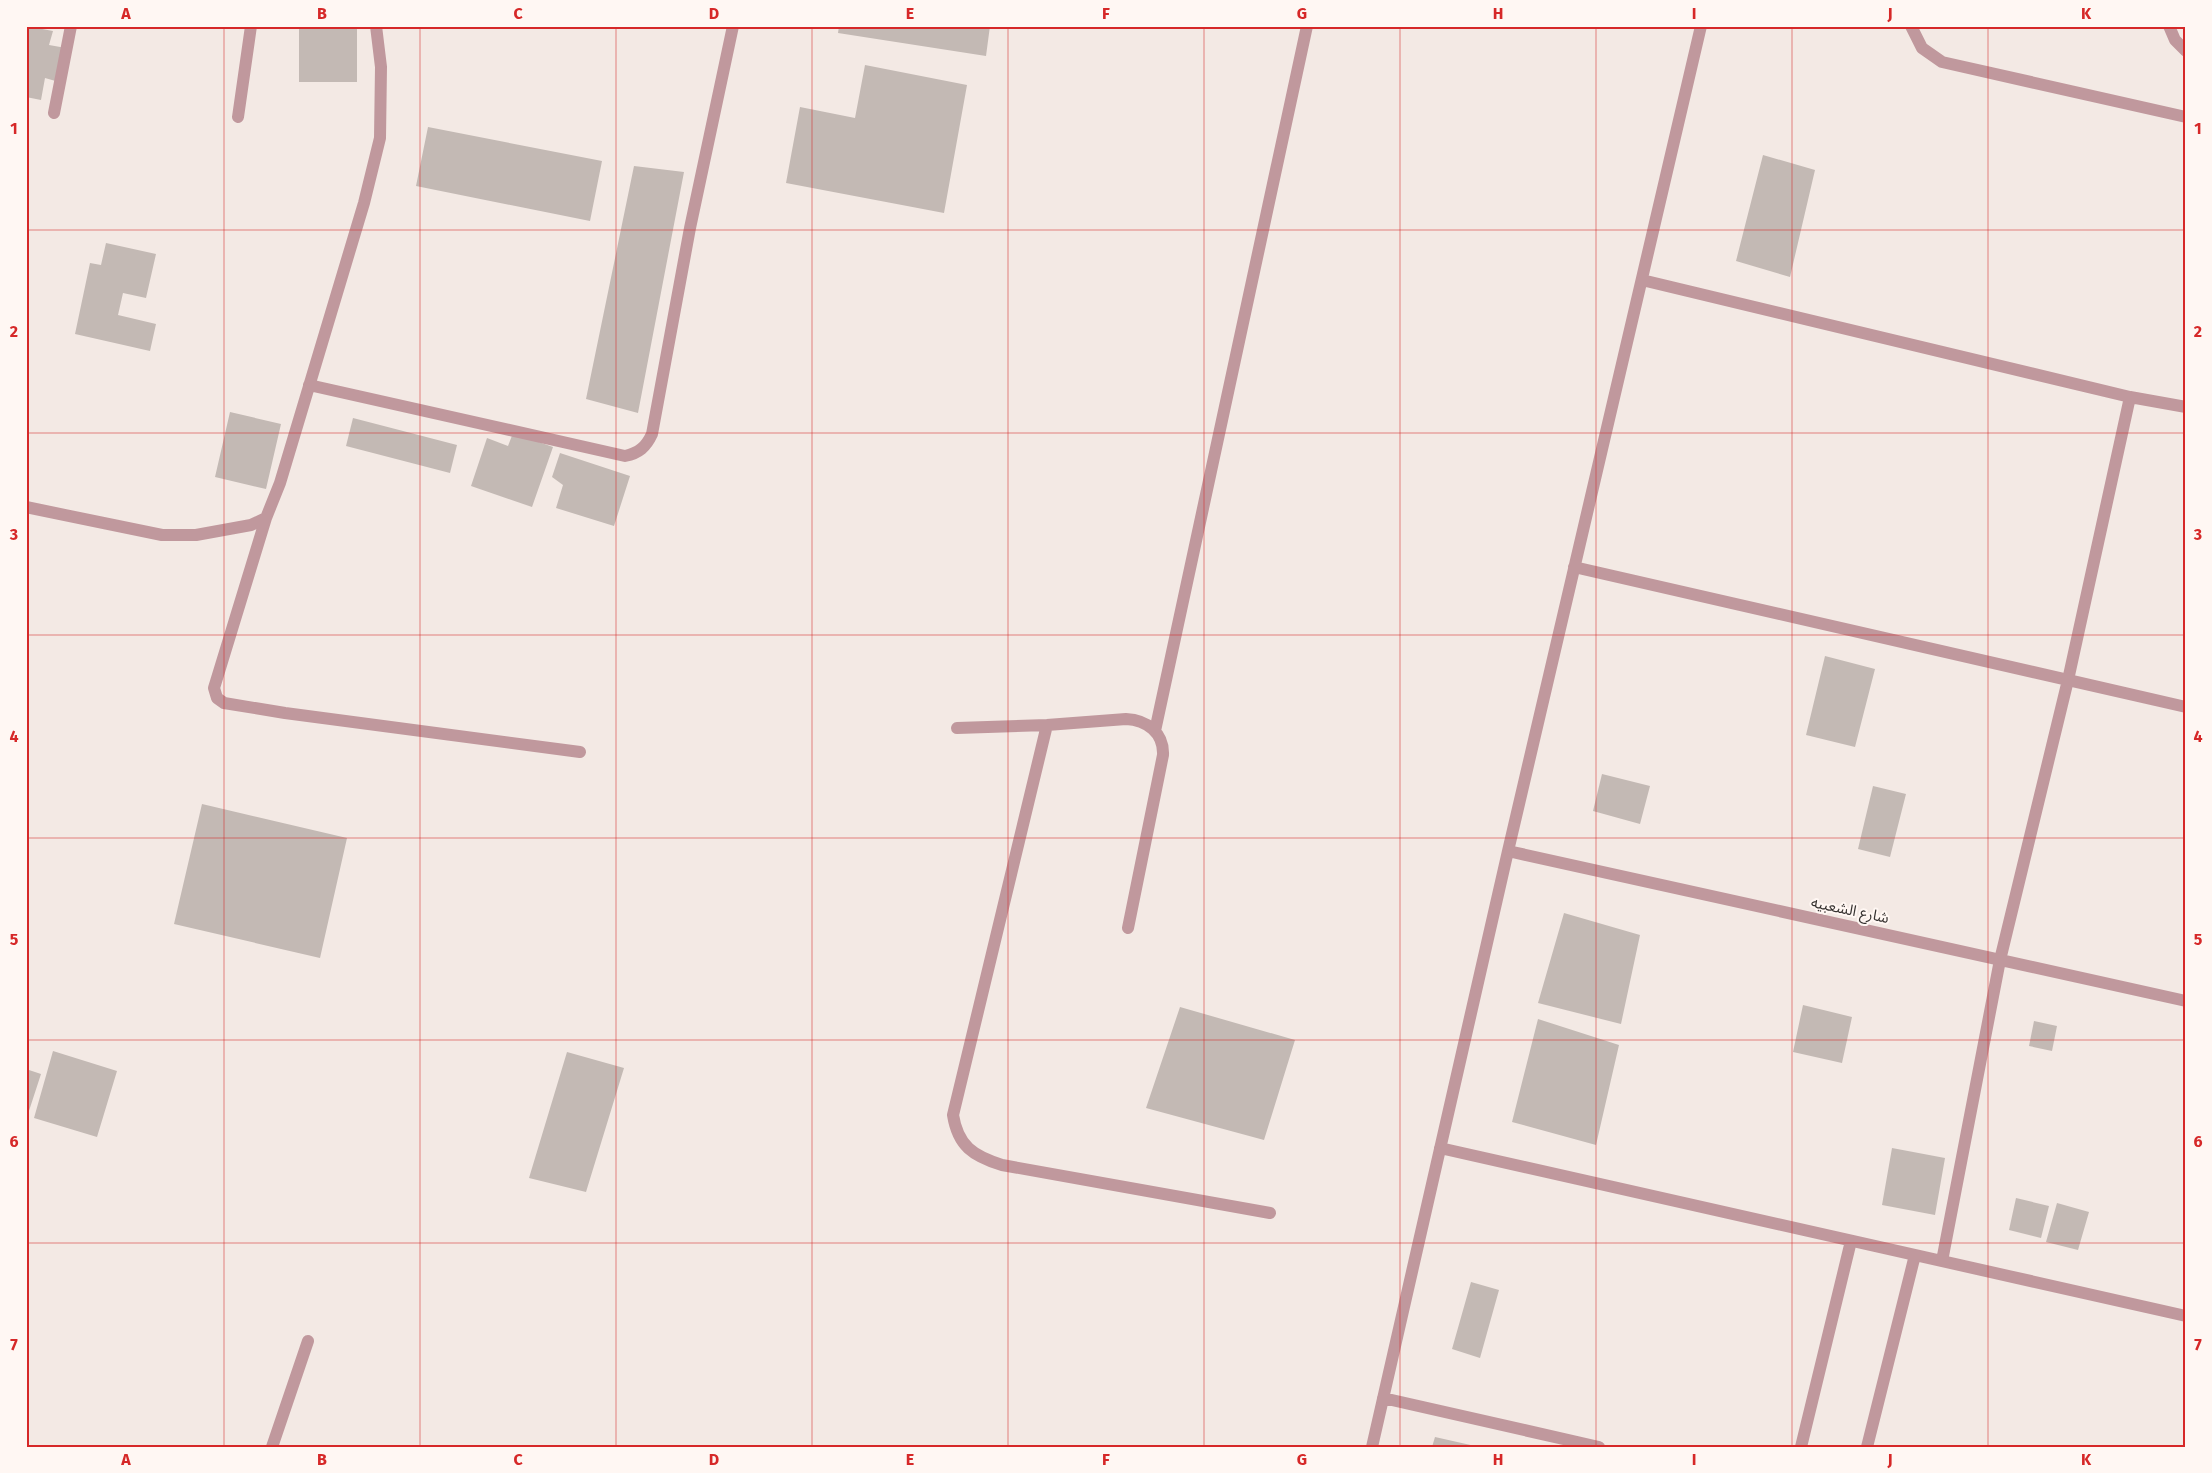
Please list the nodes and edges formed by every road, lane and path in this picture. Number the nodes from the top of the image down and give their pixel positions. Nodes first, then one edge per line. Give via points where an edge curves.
1 (71, 26) edge
2 (251, 26) edge
3 (376, 26) edge
4 (732, 26) edge
5 (1307, 26) edge
6 (1701, 26) edge
7 (1911, 26) edge
8 (2169, 26) edge
9 (2186, 52) edge
10 (54, 113) dead end
11 (238, 116) dead end
12 (2186, 117) edge
13 (1642, 280) junction
14 (309, 385) junction
15 (2130, 397) junction
16 (2186, 407) edge
17 (26, 507) edge
18 (266, 518) junction
19 (1574, 567) junction
20 (2068, 680) junction
21 (2186, 707) edge
22 (1047, 726) junction
23 (957, 728) dead end
24 (1155, 731) junction
25 (580, 752) dead end
26 (1508, 851) junction
27 (1128, 928) dead end
28 (2000, 960) junction
29 (2186, 1001) edge
30 (1440, 1148) junction
31 (1270, 1212) dead end
32 (1851, 1241) junction
33 (1915, 1255) junction
34 (1942, 1261) junction
35 (2186, 1316) edge
36 (308, 1341) dead end
37 (1383, 1398) junction
38 (272, 1447) edge
39 (1372, 1447) edge
40 (1599, 1447) edge
41 (1801, 1447) edge
42 (1867, 1447) edge

1 - 10 street
2 - 11 street
3 - 14 street via 381,67 380,138 364,203
4 - 14 street via 652,434 643,449 625,456
5 - 24 street
6 - 13 street
7 - 12 street via 1922,48 1942,62
8 - 9 street via 2175,40
13 - 15 street
13 - 19 street
14 - 18 street via 280,483
15 - 16 street
15 - 20 street
17 - 18 street via 162,535 196,535
18 - 25 street via 214,688 217,698 224,703 286,714
19 - 20 street
19 - 26 street
20 - 21 street
20 - 28 street
22 - 23 street
22 - 24 street via 1126,719 1138,720
22 - 31 street via 953,1115 958,1135 977,1156 1002,1165
24 - 27 street via 1164,746 1163,755
26 - 28 street, شارع الشعبيه
26 - 30 street
28 - 29 street, شارع الشعبيه
28 - 34 street
30 - 32 street
30 - 37 street
32 - 33 street
32 - 41 street
33 - 34 street
33 - 42 street
34 - 35 street
36 - 38 street
37 - 39 street
37 - 40 street

